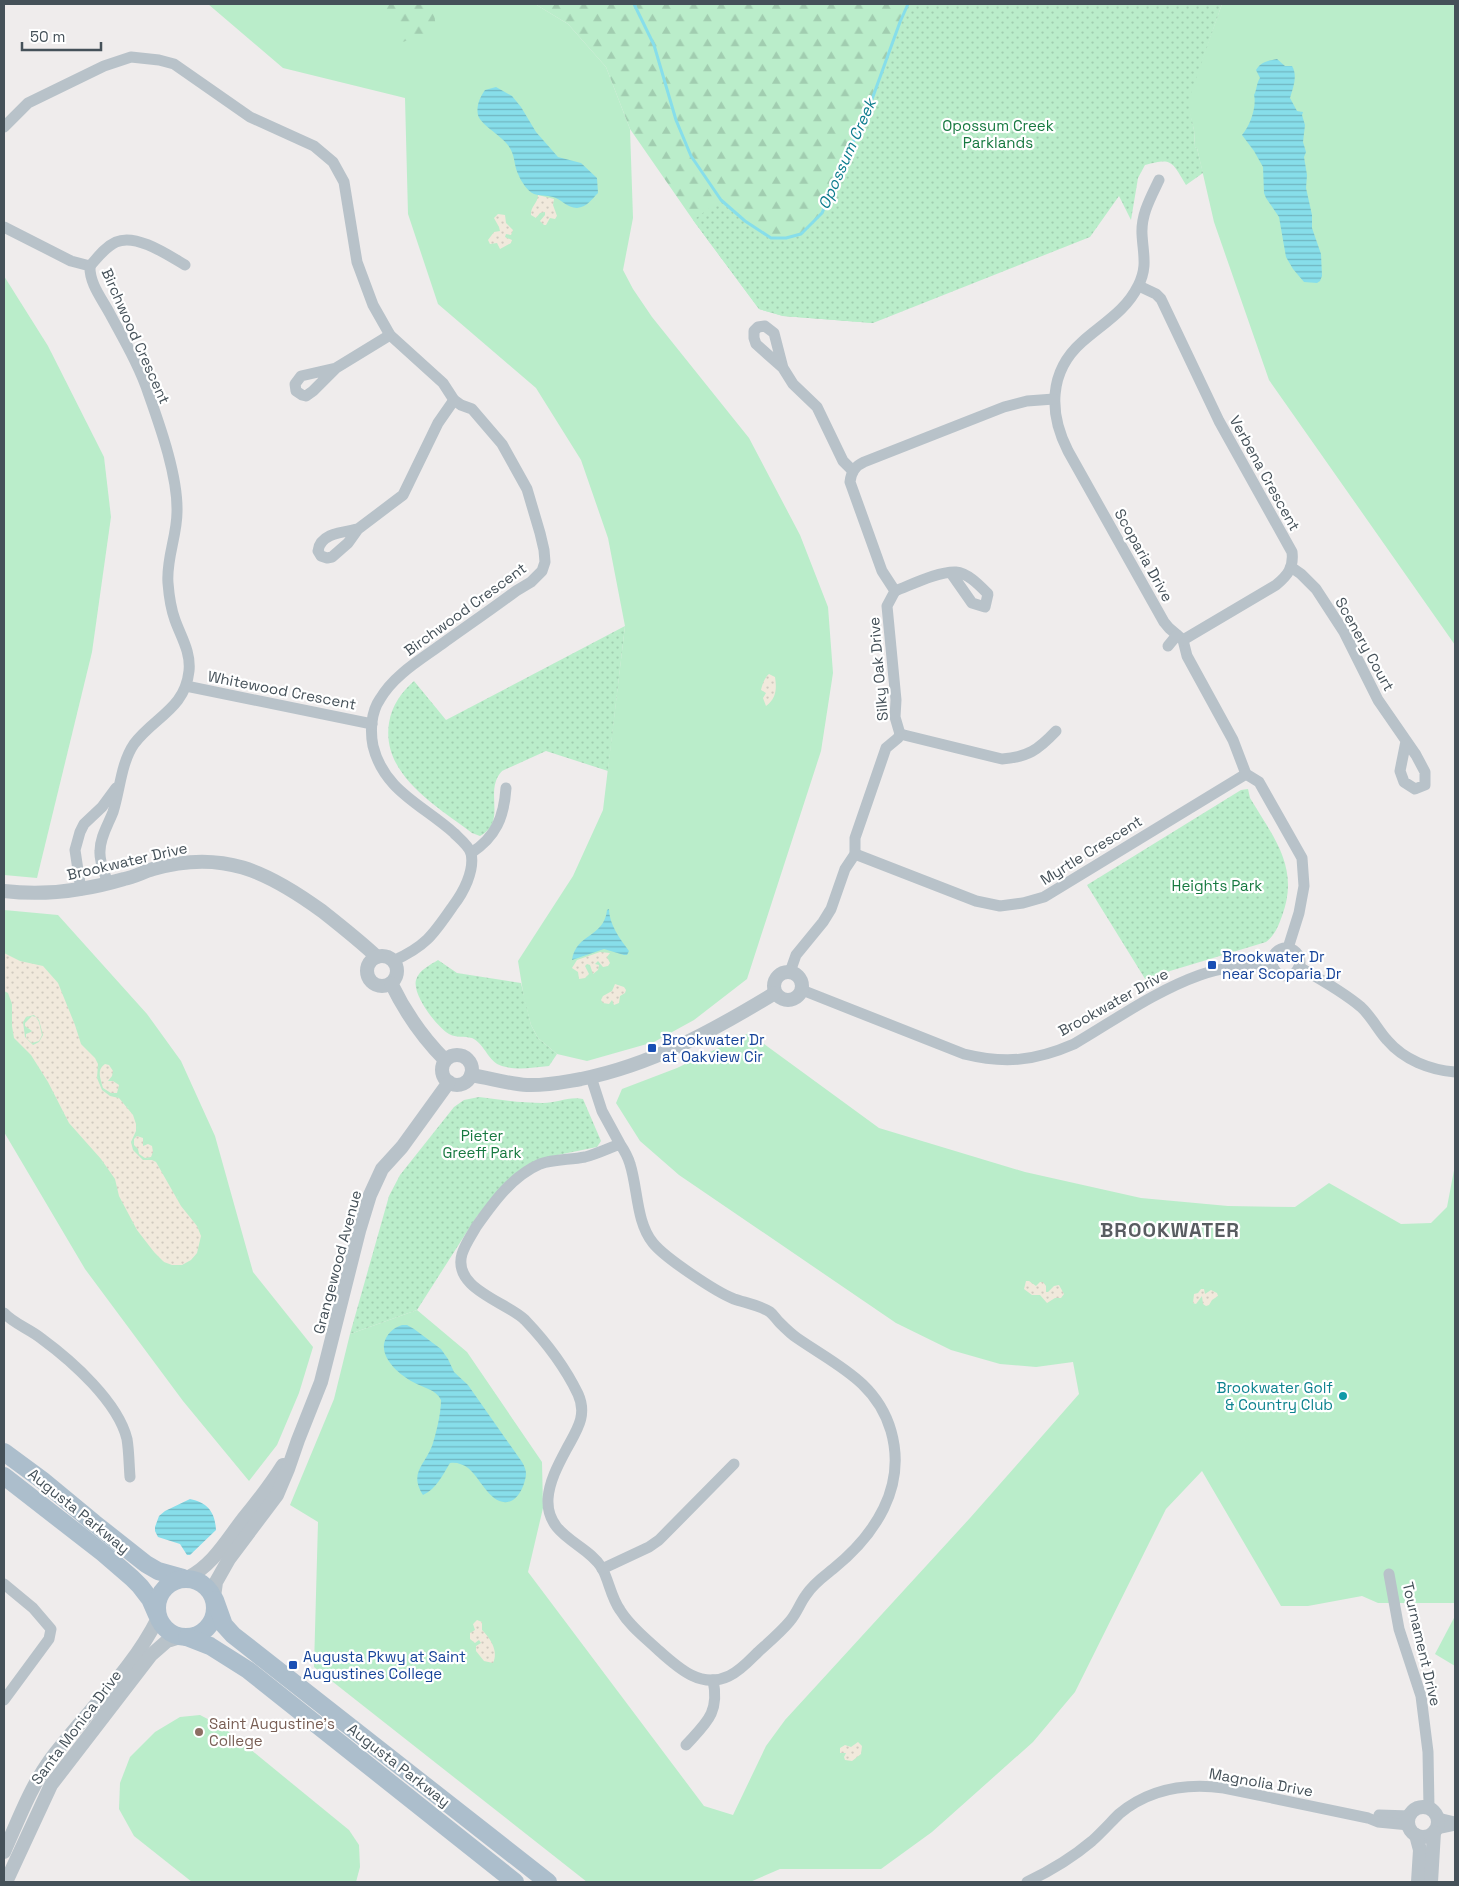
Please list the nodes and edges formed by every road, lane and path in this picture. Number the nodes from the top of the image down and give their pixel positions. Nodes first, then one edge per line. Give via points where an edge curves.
1 (4, 127) edge
2 (1159, 180) dead end
3 (4, 227) edge
4 (185, 265) dead end
5 (90, 266) junction
6 (1138, 286) junction
7 (390, 335) junction
8 (336, 368) dead end
9 (783, 368) dead end
10 (1054, 399) junction
11 (454, 400) junction
12 (853, 471) junction
13 (358, 529) dead end
14 (1291, 567) junction
15 (951, 573) dead end
16 (895, 591) junction
17 (1180, 637) junction
18 (1168, 646) dead end
19 (186, 686) junction
20 (372, 724) junction
21 (1056, 731) dead end
22 (900, 734) junction
23 (1406, 742) dead end
24 (1246, 774) junction
25 (120, 783) junction
26 (506, 788) dead end
27 (471, 853) junction
28 (855, 854) junction
29 (108, 884) junction
30 (81, 890) junction
31 (4, 892) edge
32 (1288, 948) junction
33 (378, 957) junction
34 (393, 961) junction
35 (1272, 962) junction
36 (1299, 967) junction
37 (790, 972) junction
38 (391, 983) junction
39 (802, 990) junction
40 (775, 993) junction
41 (445, 1060) junction
42 (1455, 1072) edge
43 (471, 1075) junction
44 (592, 1077) junction
45 (449, 1082) junction
46 (620, 1144) junction
47 (4, 1313) edge
48 (298, 1440) junction
49 (4, 1452) edge
50 (734, 1464) dead end
51 (4, 1476) edge
52 (130, 1478) dead end
53 (602, 1569) junction
54 (1389, 1574) dead end
55 (185, 1578) junction
56 (4, 1584) edge
57 (214, 1599) junction
58 (158, 1617) junction
59 (184, 1637) junction
60 (713, 1680) junction
61 (4, 1700) edge
62 (686, 1745) dead end
63 (1424, 1821) junction
64 (1455, 1824) edge
65 (4, 1852) edge
66 (6, 1882) edge
67 (516, 1882) edge
68 (548, 1882) edge
69 (1027, 1882) edge
70 (1418, 1882) edge
71 (1431, 1882) edge

1 - 7 street, Birchwood Crescent via 28,103 104,66 131,57 174,64 250,117 314,146 333,162 344,182 357,262 373,305
2 - 6 street, Scoparia Drive via 1144,216 1145,268
3 - 5 street, Birchwood Crescent via 70,261
4 - 5 street via 156,248 131,240 117,241
5 - 19 street, Birchwood Crescent via 95,286 149,394 172,470 177,515 168,582 175,620 187,649 189,669
6 - 10 street, Scoparia Drive via 1126,306 1080,343 1067,359
6 - 14 street, Verbena Crescent via 1160,299 1219,421 1292,552
7 - 8 street
7 - 11 street, Birchwood Crescent via 443,383
9 - 12 street via 793,384 817,407 839,453
10 - 12 street via 1004,407 864,462
10 - 17 street, Scoparia Drive via 1060,435 1068,451 1164,622
11 - 13 street via 438,423 402,495
11 - 20 street, Birchwood Crescent via 472,409 502,444 527,489 544,550 542,571 395,679 379,700
12 - 16 street via 850,482 853,491 882,571
14 - 17 street via 1276,585
14 - 23 street, Scenery Court via 1316,589 1344,632 1378,700
15 - 16 street
16 - 22 street, Silky Oak Drive via 887,606 895,717
17 - 18 street
17 - 24 street, Scoparia Drive via 1233,740
19 - 20 street, Whitewood Crescent
19 - 25 street, Birchwood Crescent via 177,704 128,753
20 - 27 street, Birchwood Crescent via 374,752 384,775 460,839
21 - 22 street via 1040,748 1018,758 1002,759
22 - 28 street, Silky Oak Drive via 886,748 855,838
24 - 28 street, Myrtle Crescent via 1044,897 1023,903 1000,906 976,902
24 - 32 street, Scoparia Drive via 1259,782 1302,858 1304,886
25 - 29 street, Birchwood Crescent via 101,840 101,864
25 - 30 street, Birchwood Crescent via 80,832 75,850
26 - 27 street via 504,810 490,839
27 - 34 street via 470,870 461,895 438,928 421,946
28 - 37 street, Silky Oak Drive via 845,869 831,909 796,955
29 - 30 street, Brookwater Drive
29 - 33 street, Brookwater Drive via 179,864 207,861 236,865 264,874 294,891
30 - 31 street, Brookwater Drive via 30,894
32 - 35 street via 1277,951
32 - 36 street via 1297,954
33 - 34 street
33 - 38 street via 369,963 368,978 379,986
34 - 38 street via 396,970
35 - 36 street via 1274,971 1281,976 1290,976
35 - 39 street, Brookwater Drive via 1235,966 1176,985 1074,1044 1029,1059 1006,1060 964,1054
36 - 42 street via 1362,1008 1388,1042 1404,1055 1419,1064
37 - 39 street via 801,980
37 - 40 street via 781,973 775,980
38 - 41 street via 410,1019
39 - 40 street via 790,1001
40 - 44 street via 664,1054
41 - 43 street via 454,1055 464,1056 471,1064
41 - 45 street via 442,1075
43 - 44 street via 526,1085
43 - 45 street via 462,1084
44 - 46 street via 602,1110
45 - 48 street, Grangewood Avenue via 402,1147 382,1168 370,1195 321,1382
46 - 53 street via 586,1156 543,1163 523,1174 488,1210 461,1255 463,1273 471,1284 521,1316 551,1349 580,1397 583,1414 552,1478 548,1503 554,1524 592,1556
46 - 60 street via 630,1162 642,1221 651,1241 665,1255 731,1298 771,1312 793,1336 846,1369 879,1402 892,1433 894,1483 872,1528 846,1557 816,1582 782,1630 738,1670
47 - 52 street via 77,1368 101,1394 120,1422 127,1440
48 - 55 street, Grangewood Avenue via 266,1490 211,1561
48 - 57 street, Grangewood Avenue via 277,1495 229,1559 216,1582
49 - 55 main road, Augusta Parkway via 146,1564 158,1571
50 - 53 street via 659,1540
51 - 58 main road, Augusta Parkway via 136,1582 150,1599
53 - 60 street via 611,1594 631,1625 684,1672
54 - 63 street, Tournament Drive via 1399,1630 1421,1696 1428,1752
55 - 57 main road via 203,1584
55 - 58 main road via 168,1584 162,1590 156,1606
56 - 61 street via 33,1608 51,1629 49,1639
57 - 59 main road via 214,1618 209,1626 203,1632
57 - 68 main road, Augusta Parkway via 224,1625 233,1635
58 - 59 main road via 167,1630
58 - 65 street, Santa Monica Drive via 141,1647 50,1760 32,1790
59 - 66 street, Santa Monica Drive via 167,1641 151,1655 60,1772 43,1799
59 - 67 main road, Augusta Parkway via 210,1646 248,1670
60 - 62 street via 716,1692 709,1721
63 - 64 street, Magnolia Drive
63 - 69 street, Magnolia Drive via 1378,1822 1209,1786 1169,1789 1131,1806 1091,1842 1054,1869
63 - 70 street, Tournament Drive
63 - 71 street, Tournament Drive

